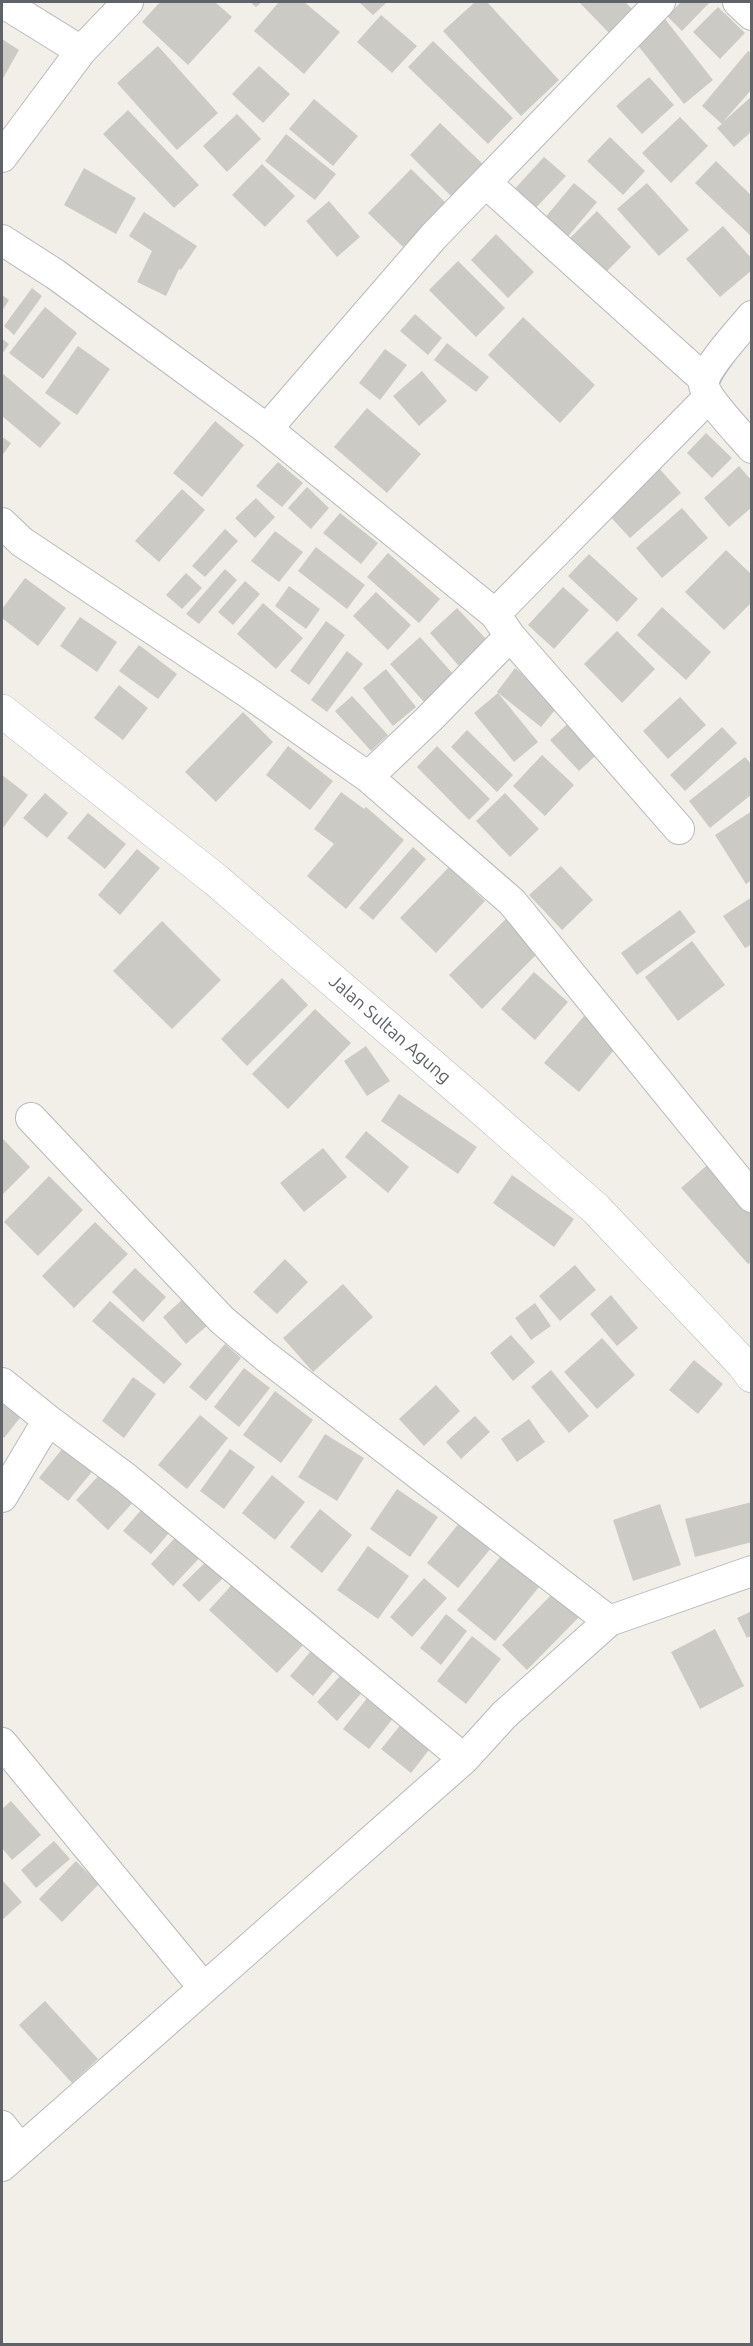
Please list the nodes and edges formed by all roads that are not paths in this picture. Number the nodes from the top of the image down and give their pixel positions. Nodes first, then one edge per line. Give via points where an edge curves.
1 (2, 2) edge
2 (128, 2) edge
3 (660, 2) edge
4 (738, 2) edge
5 (752, 15) edge
6 (81, 51) junction
7 (2, 157) edge
8 (486, 183) junction
9 (2, 240) edge
10 (752, 316) edge
11 (707, 388) junction
12 (267, 429) junction
13 (752, 448) edge
14 (2, 523) edge
15 (503, 625) junction
16 (2, 711) edge
17 (368, 777) junction
18 (678, 829) dead end
19 (31, 1118) dead end
20 (752, 1197) edge
21 (752, 1376) edge
22 (2, 1383) edge
23 (48, 1420) junction
24 (2, 1497) edge
25 (752, 1571) edge
26 (609, 1621) junction
27 (2, 1743) edge
28 (464, 1759) junction
29 (204, 1988) junction
30 (2, 2126) edge
31 (11, 2158) edge

1 - 6 street
2 - 6 street
3 - 8 street
4 - 5 street
6 - 7 street
8 - 11 street
8 - 12 street via 433,237
9 - 12 street via 55,274
10 - 11 street
11 - 13 street
11 - 15 street
12 - 15 street
14 - 17 street via 22,542
15 - 17 street via 430,718
15 - 18 street
16 - 21 main road, Jalan Sultan Agung via 216,880 579,1194
17 - 20 street via 512,902
19 - 26 street via 222,1320
22 - 23 street
23 - 24 street
23 - 28 street via 126,1478
25 - 26 street
26 - 28 street via 504,1714
27 - 29 street
28 - 29 street
29 - 31 street
30 - 31 street

